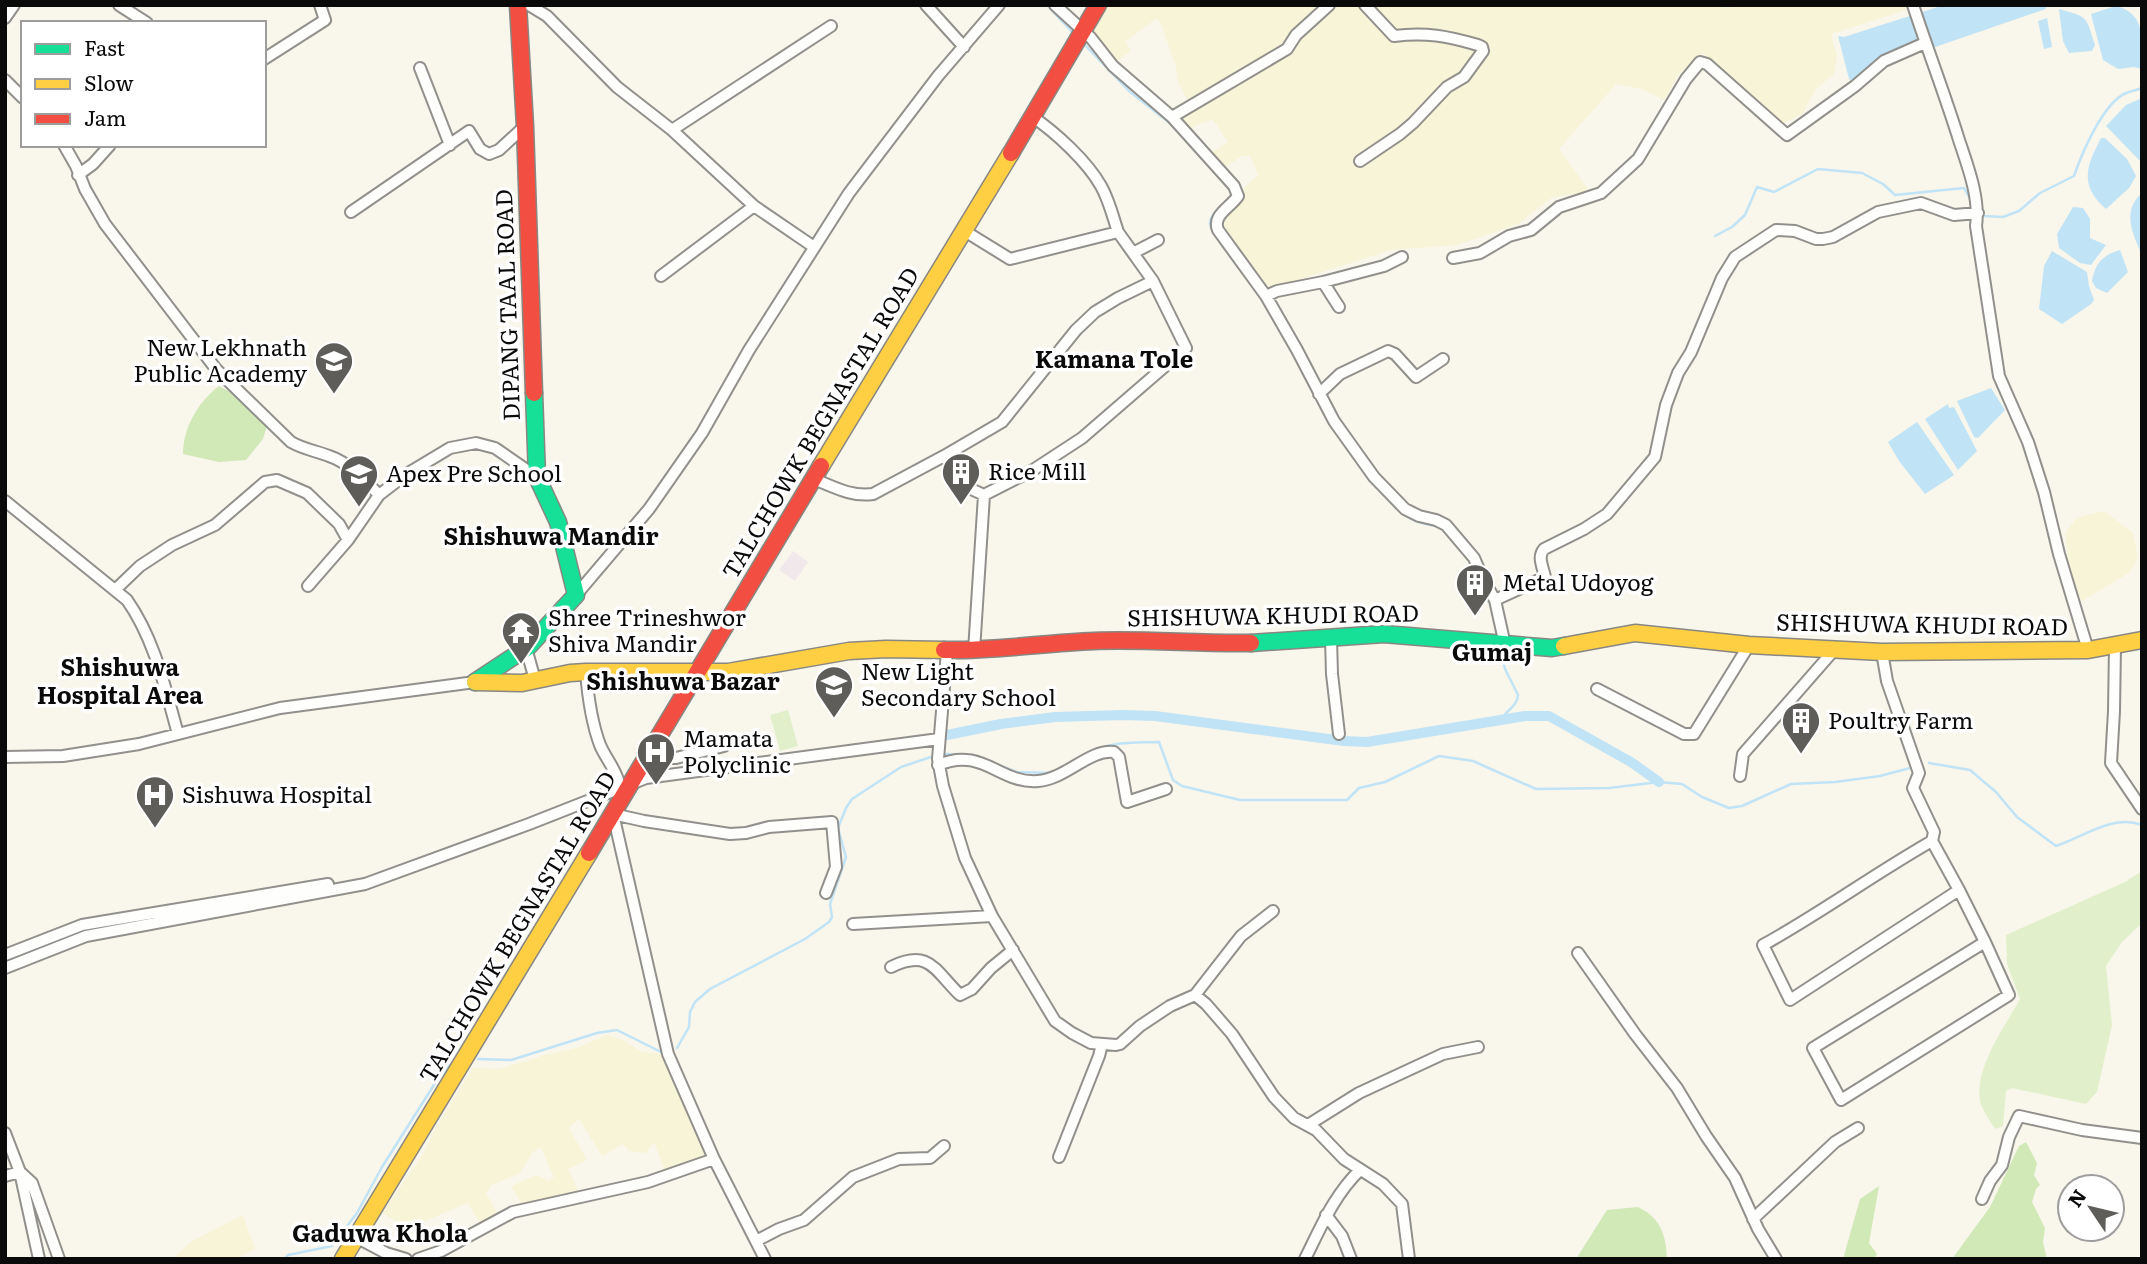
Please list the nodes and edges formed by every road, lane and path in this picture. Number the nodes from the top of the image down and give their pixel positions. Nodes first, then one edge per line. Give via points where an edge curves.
1 (14, 5) edge
2 (119, 5) edge
3 (320, 5) edge
4 (518, 5) edge
5 (529, 5) edge
6 (926, 5) edge
7 (999, 5) edge
8 (1055, 5) edge
9 (1098, 5) edge
10 (1329, 5) edge
11 (1365, 5) edge
12 (1913, 5) edge
13 (5, 18) edge
14 (144, 21) edge
15 (831, 26) dead end
16 (1082, 31) junction
17 (1925, 43) junction
18 (964, 47) junction
19 (266, 58) edge
20 (420, 68) dead end
21 (5, 80) edge
22 (21, 95) edge
23 (1033, 117) junction
24 (1172, 117) junction
25 (525, 126) junction
26 (671, 130) junction
27 (450, 145) junction
28 (65, 147) edge
29 (108, 147) edge
30 (1360, 161) dead end
31 (78, 175) junction
32 (754, 206) junction
33 (351, 212) dead end
34 (1978, 212) junction
35 (963, 230) junction
36 (1118, 232) junction
37 (1158, 240) dead end
38 (814, 247) junction
39 (1133, 253) junction
40 (1402, 257) dead end
41 (1453, 258) dead end
42 (661, 276) dead end
43 (1153, 281) junction
44 (1323, 282) junction
45 (1266, 296) junction
46 (1339, 307) dead end
47 (1443, 359) dead end
48 (1319, 394) junction
49 (944, 456) junction
50 (537, 478) junction
51 (814, 479) junction
52 (379, 495) junction
53 (984, 495) junction
54 (5, 501) edge
55 (348, 540) junction
56 (308, 586) dead end
57 (115, 590) junction
58 (576, 595) junction
59 (1495, 600) junction
60 (1331, 639) junction
61 (2142, 640) edge
62 (1505, 645) junction
63 (1749, 645) junction
64 (2115, 646) junction
65 (526, 648) junction
66 (1835, 649) junction
67 (2088, 650) junction
68 (947, 651) junction
69 (974, 651) junction
70 (1882, 652) junction
71 (698, 671) junction
72 (586, 672) junction
73 (535, 680) junction
74 (475, 682) junction
75 (1597, 689) dead end
76 (178, 734) junction
77 (1339, 734) dead end
78 (939, 739) junction
79 (723, 746) dead end
80 (5, 757) edge
81 (647, 758) junction
82 (938, 765) junction
83 (1740, 776) dead end
84 (629, 779) junction
85 (1166, 789) dead end
86 (2142, 808) edge
87 (613, 814) junction
88 (1932, 841) junction
89 (1959, 890) junction
90 (826, 893) dead end
91 (1273, 911) dead end
92 (992, 916) junction
93 (853, 924) dead end
94 (1985, 942) junction
95 (1013, 950) junction
96 (1578, 953) dead end
97 (5, 956) edge
98 (891, 967) dead end
99 (5, 968) edge
100 (1195, 995) junction
101 (1102, 1044) junction
102 (1478, 1047) dead end
103 (1308, 1125) junction
104 (1858, 1128) dead end
105 (5, 1133) edge
106 (2142, 1139) edge
107 (944, 1146) dead end
108 (1059, 1157) dead end
109 (714, 1158) junction
110 (1360, 1170) junction
111 (20, 1172) junction
112 (5, 1176) edge
113 (1982, 1199) dead end
114 (1326, 1215) junction
115 (1753, 1219) junction
116 (356, 1237) junction
117 (756, 1241) junction
118 (38, 1259) edge
119 (59, 1259) edge
120 (343, 1259) edge
121 (406, 1259) edge
122 (418, 1259) edge
123 (765, 1259) edge
124 (1306, 1259) edge
125 (1351, 1259) edge
126 (1409, 1259) edge
127 (1776, 1259) edge

1 - 13 street
2 - 14 street
3 - 19 street via 325,20
4 - 25 main road, DIPANG TAAL ROAD
5 - 26 street via 547,16 618,87
6 - 18 street
7 - 18 street
8 - 16 street
9 - 16 main road, TALCHOWK BEGNASTAL ROAD
10 - 24 street via 1287,49
11 - 30 street via 1394,36 1447,36 1478,45 1483,51 1464,77 1447,87 1413,123
12 - 17 street
15 - 26 street
16 - 23 main road, TALCHOWK BEGNASTAL ROAD
16 - 24 street via 1113,66
17 - 34 street via 1969,169
17 - 41 street via 1884,61 1787,135 1700,62 1637,159 1601,193 1559,206 1531,230 1509,236 1480,253
18 - 38 street via 849,193
20 - 27 street
21 - 22 street
23 - 35 main road, TALCHOWK BEGNASTAL ROAD
23 - 36 street via 1101,186
24 - 45 street via 1237,191 1236,200 1217,218 1216,227
25 - 27 street via 488,154 469,131
25 - 50 main road, DIPANG TAAL ROAD
26 - 32 street
27 - 33 street
28 - 31 street
29 - 31 street
31 - 52 street via 105,225 216,369 291,442 332,457
32 - 38 street
32 - 42 street
34 - 59 street via 1954,215 1921,203 1878,212 1823,239 1776,230 1735,257 1678,373 1655,457 1607,513 1544,549 1540,559 1545,577
34 - 67 street via 1976,226 1998,376 2028,442
35 - 36 street via 1010,259
35 - 51 main road, TALCHOWK BEGNASTAL ROAD
36 - 39 street
37 - 39 street
38 - 58 street via 702,433 649,509
39 - 43 street
40 - 44 street
43 - 49 street via 1095,312 1002,422
43 - 53 street via 1186,348 1082,439
44 - 45 street
44 - 46 street
45 - 48 street
47 - 48 street via 1416,377 1388,351 1340,374
48 - 59 street via 1374,477 1405,509 1452,531 1474,558
49 - 51 street via 873,494 848,493
49 - 53 street via 971,489
50 - 52 street via 495,448 476,443 450,448
50 - 58 main road, DIPANG TAAL ROAD via 558,522
51 - 71 main road, TALCHOWK BEGNASTAL ROAD
52 - 55 street
53 - 69 street
54 - 57 street
55 - 56 street
55 - 57 street via 340,524 307,493 277,480 265,482 215,525 172,545
57 - 76 street via 131,606 155,655
58 - 65 main road
59 - 62 street
60 - 62 main road, SHISHUWA KHUDI ROAD via 1384,634
60 - 69 main road, SHISHUWA KHUDI ROAD via 1098,641
60 - 77 street
61 - 64 main road, SHISHUWA KHUDI ROAD
62 - 63 main road, SHISHUWA KHUDI ROAD via 1552,648 1635,633
63 - 66 main road, SHISHUWA KHUDI ROAD
63 - 75 street via 1694,734 1684,734
64 - 67 main road, SHISHUWA KHUDI ROAD
64 - 86 street via 2111,763
65 - 73 street
65 - 74 main road
66 - 70 main road, SHISHUWA KHUDI ROAD
66 - 83 street via 1743,754
67 - 70 main road, SHISHUWA KHUDI ROAD
68 - 69 main road, SHISHUWA KHUDI ROAD
68 - 71 main road, SHISHUWA KHUDI ROAD via 849,651 728,672
68 - 78 street
70 - 88 street via 1887,681 1919,773 1913,788 1934,832
71 - 72 main road, SHISHUWA KHUDI ROAD
71 - 81 main road, TALCHOWK BEGNASTAL ROAD
72 - 73 main road, SHISHUWA KHUDI ROAD
72 - 84 street via 600,746 616,773
73 - 74 main road, SHISHUWA KHUDI ROAD
74 - 76 street via 280,708
76 - 80 street via 63,756
78 - 82 street
78 - 84 street
79 - 81 street via 676,758
81 - 84 main road, TALCHOWK BEGNASTAL ROAD
82 - 85 street via 966,759 1036,781 1059,776 1111,751 1119,757 1127,803
82 - 92 street via 965,858
84 - 87 main road, TALCHOWK BEGNASTAL ROAD
84 - 97 street via 361,878 82,925
84 - 99 street via 529,824 365,884 86,936
87 - 90 street via 730,834 832,822 836,866
87 - 109 street via 668,1054
87 - 116 main road, TALCHOWK BEGNASTAL ROAD
88 - 89 street
88 - 89 street via 1763,945 1790,1000
89 - 94 street
91 - 100 street via 1241,936
92 - 93 street
92 - 95 street
94 - 94 street via 2009,995 1841,1100 1813,1048
95 - 98 street via 960,995 929,962 904,961
95 - 101 street via 1055,1021 1091,1043
96 - 115 street via 1677,1088 1735,1178
100 - 101 street via 1170,1006 1120,1044
100 - 103 street via 1231,1034 1274,1097
101 - 108 street
102 - 103 street via 1443,1054 1359,1093
103 - 110 street
104 - 115 street via 1835,1142
105 - 111 street
106 - 113 street via 2019,1116 2002,1165
107 - 117 street via 930,1158 899,1160 853,1177 804,1220
109 - 117 street
109 - 122 street via 648,1182 513,1212
110 - 114 street
110 - 126 street via 1383,1184 1402,1205
111 - 112 street
111 - 118 street
111 - 119 street via 32,1183
114 - 124 street
114 - 125 street via 1342,1236
115 - 127 street
116 - 120 main road, TALCHOWK BEGNASTAL ROAD
116 - 121 street
117 - 123 street

